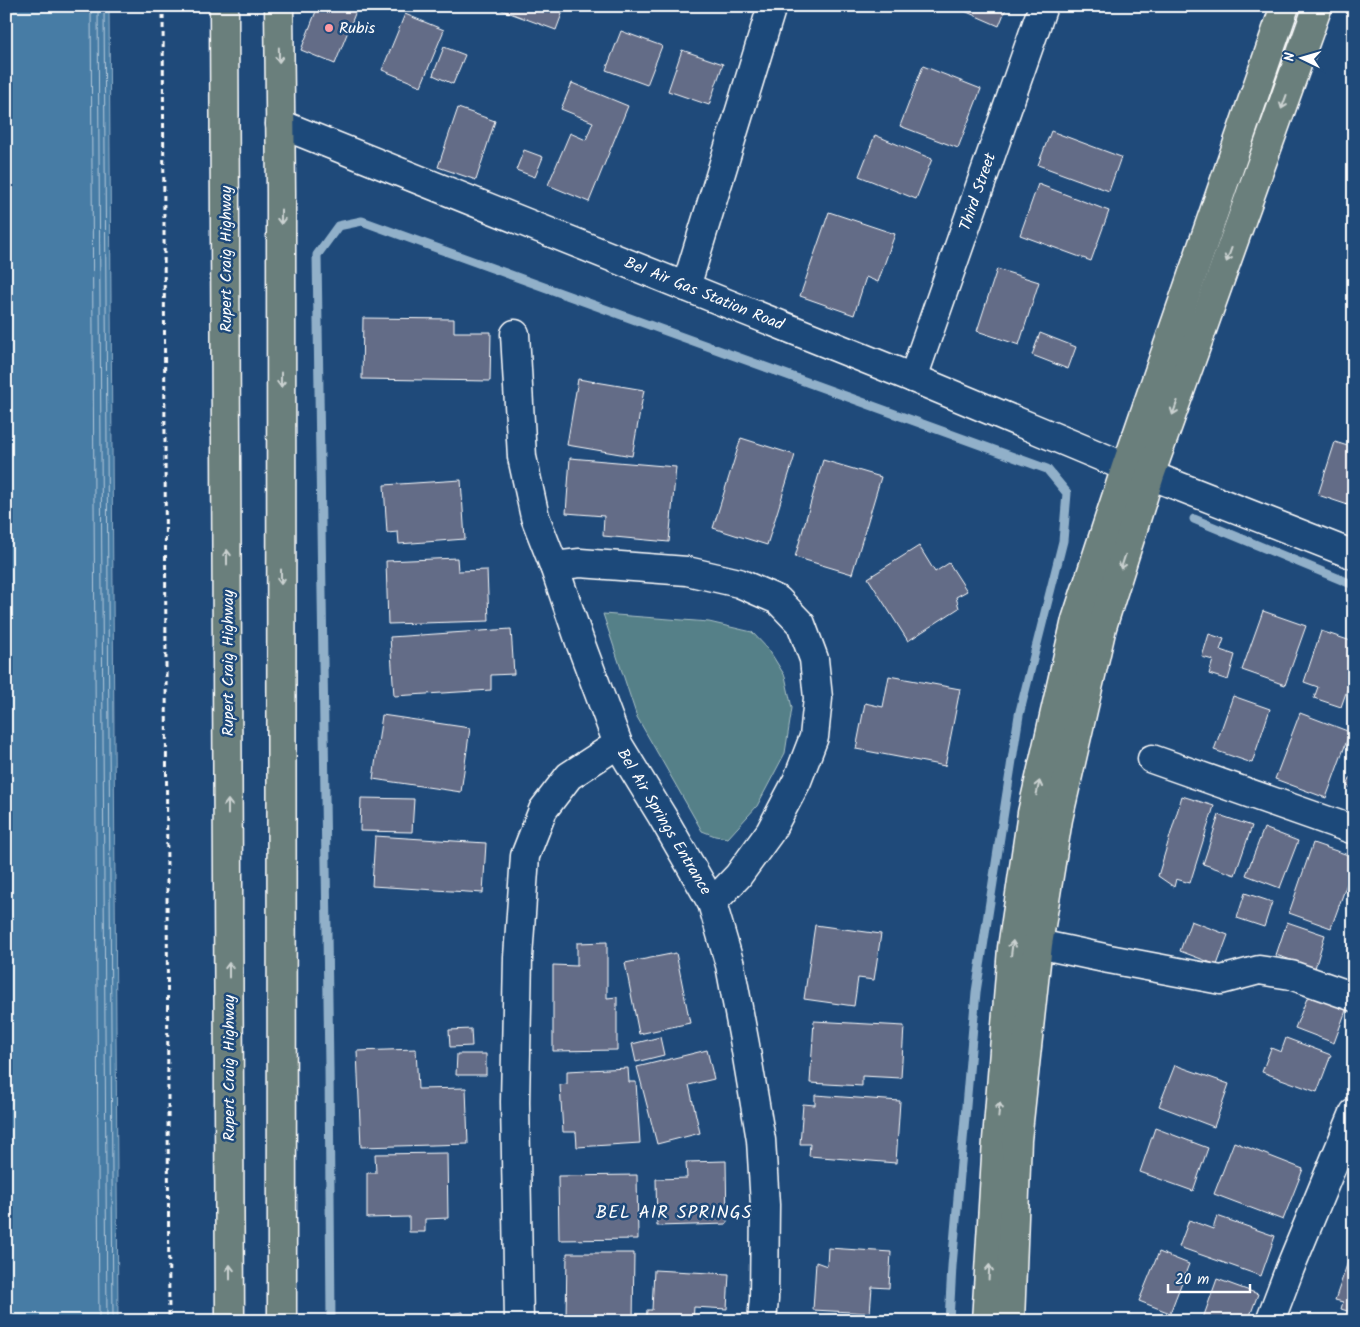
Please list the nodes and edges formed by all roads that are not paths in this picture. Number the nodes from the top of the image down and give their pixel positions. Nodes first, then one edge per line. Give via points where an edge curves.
1 (224, 6) edge
2 (279, 6) edge
3 (772, 6) edge
4 (1043, 6) edge
5 (1285, 6) edge
6 (1318, 6) edge
7 (280, 124) junction
8 (686, 287) junction
9 (515, 334) dead end
10 (913, 378) junction
11 (1138, 471) junction
12 (1354, 555) edge
13 (554, 566) junction
14 (618, 744) junction
15 (1152, 758) dead end
16 (1354, 830) edge
17 (712, 903) junction
18 (1050, 947) junction
19 (1354, 997) edge
20 (1354, 1113) edge
21 (230, 1321) edge
22 (282, 1321) edge
23 (519, 1321) edge
24 (762, 1321) edge
25 (986, 1321) edge
26 (1010, 1321) edge
27 (1270, 1321) edge

21 -> 1 main road, Rupert Craig Highway
2 -> 7 main road
3 - 8 street
4 - 10 street, Third Street
5 - 11 main road
6 -> 11 main road
7 - 8 street, Bel Air Gas Station Road
7 -> 22 main road
8 - 10 street, Bel Air Gas Station Road
9 - 13 street, Bel Air Springs Entrance via 522,457 535,517
10 - 11 street, Bel Air Gas Station Road
11 - 12 street, Bel Air Gas Station Road
11 -> 18 main road via 1058,819
25 -> 11 main road via 996,1140 1012,948 1032,813 1076,620
13 - 14 street, Bel Air Springs Entrance
13 - 17 street via 580,563 687,571 739,583 778,600 801,624 814,659 818,698 814,737 797,781 770,832 738,876
14 - 17 street, Bel Air Springs Entrance
14 - 23 street via 569,776 542,810 525,856 518,956 515,1092
15 - 16 street
17 - 24 street, Bel Air Springs Entrance via 730,965 761,1140 765,1206
18 - 19 street via 1221,980 1259,970 1291,975
18 - 26 main road via 1017,1140
20 - 27 street

